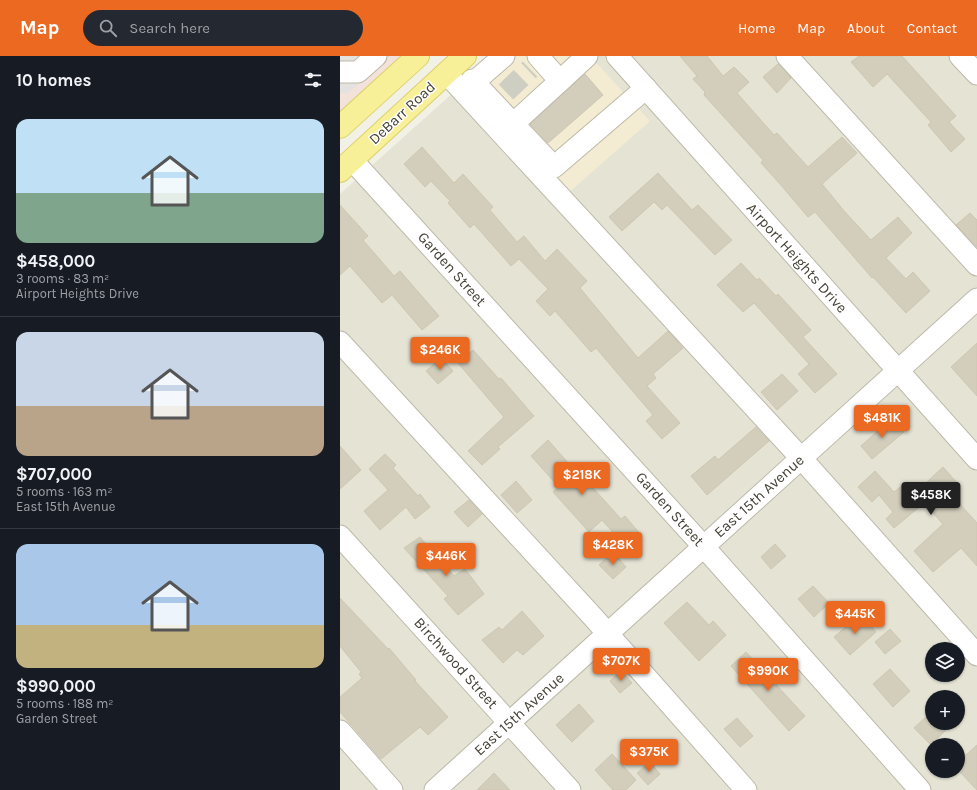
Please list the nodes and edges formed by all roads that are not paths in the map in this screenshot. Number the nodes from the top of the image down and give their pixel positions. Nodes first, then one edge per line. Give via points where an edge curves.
1 (376, 56) edge
2 (418, 56) edge
3 (504, 56) edge
4 (587, 56) edge
5 (617, 56) edge
6 (787, 56) edge
7 (960, 56) edge
8 (536, 61) edge
9 (456, 64) edge
10 (340, 72) edge
11 (977, 74) edge
12 (560, 81) junction
13 (474, 82) junction
14 (646, 88) junction
15 (513, 124) junction
16 (340, 127) edge
17 (346, 165) edge
18 (977, 265) edge
19 (977, 299) edge
20 (340, 342) edge
21 (897, 371) junction
22 (801, 458) junction
23 (977, 459) edge
24 (340, 536) edge
25 (704, 546) junction
26 (608, 634) junction
27 (977, 655) edge
28 (510, 722) junction
29 (340, 731) edge
30 (392, 790) edge
31 (435, 790) edge
32 (570, 790) edge
33 (746, 790) edge
34 (920, 790) edge

1 - 10 street via 358,72
2 - 16 main road, DeBarr Road
3 - 13 street
4 - 12 street
5 - 14 street, Airport Heights Drive
6 - 18 street
7 - 11 street
8 - 12 street
9 - 13 street
9 - 17 main road, DeBarr Road
9 - 22 street
12 - 15 street
13 - 15 street via 500,97
14 - 15 street via 554,167
14 - 21 street, Airport Heights Drive
17 - 25 street, Garden Street
19 - 21 street, East 15th Avenue
20 - 26 street
21 - 22 street, East 15th Avenue
21 - 23 street, Airport Heights Drive
22 - 25 street, East 15th Avenue
22 - 27 street
24 - 28 street, Birchwood Street
25 - 26 street, East 15th Avenue
25 - 34 street, Garden Street
26 - 28 street, East 15th Avenue
26 - 33 street
28 - 31 street, East 15th Avenue
28 - 32 street, Birchwood Street
29 - 30 street

